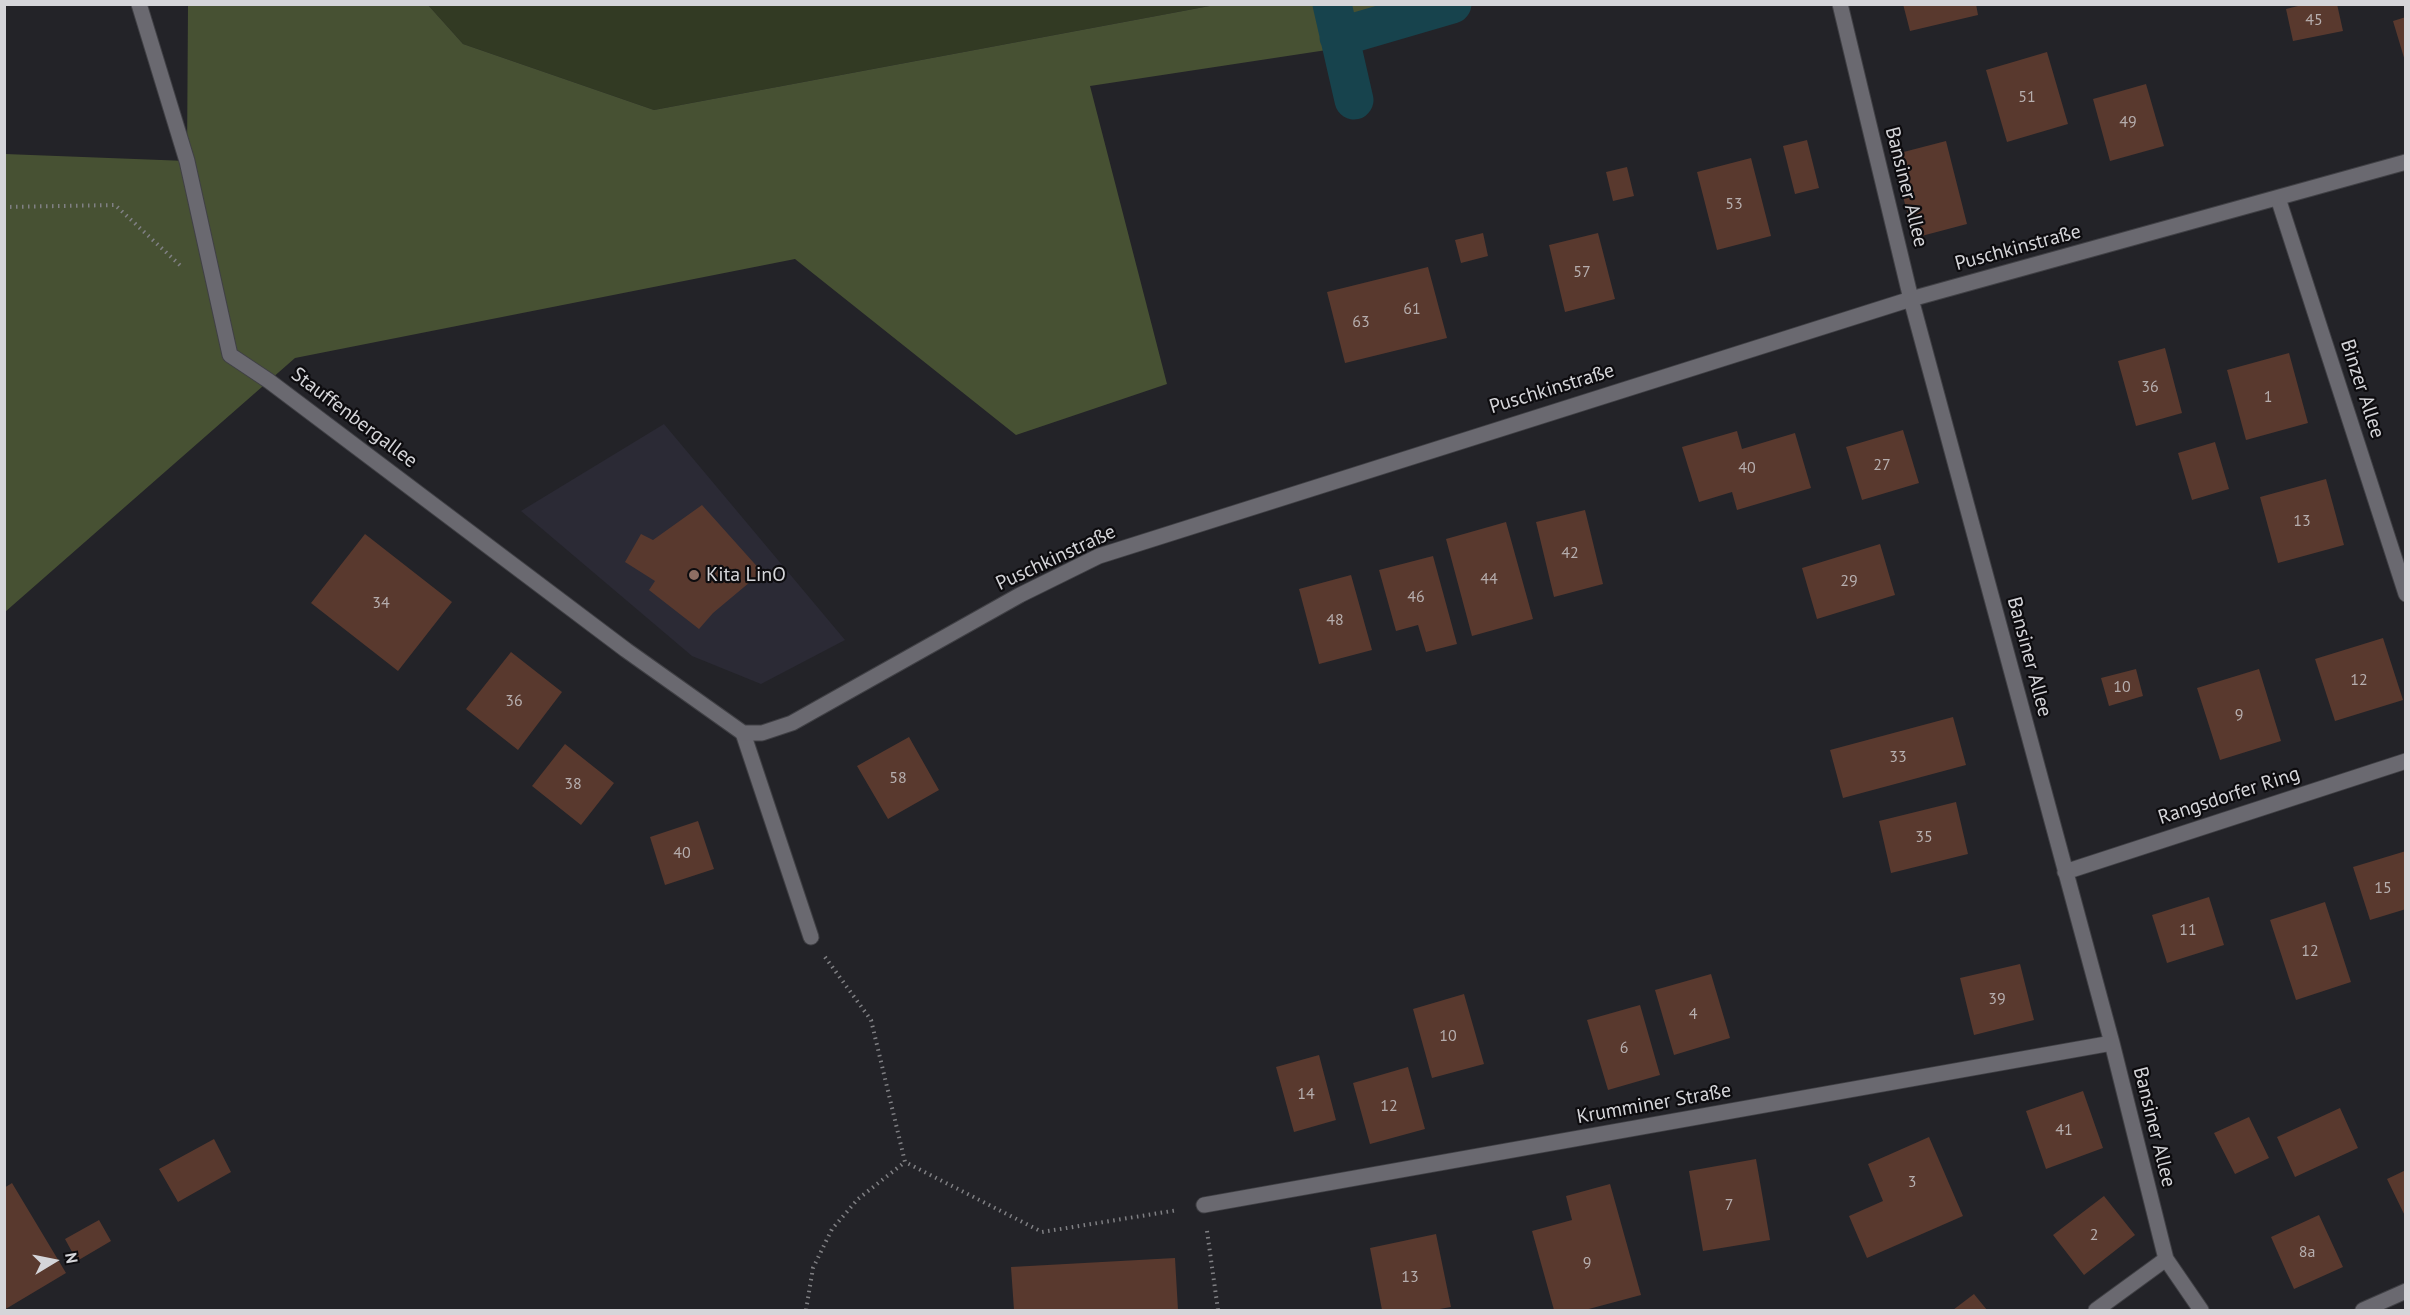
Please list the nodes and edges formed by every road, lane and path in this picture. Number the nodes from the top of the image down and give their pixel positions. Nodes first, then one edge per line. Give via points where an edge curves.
1 (139, 4) edge
2 (1840, 4) edge
3 (2406, 162) edge
4 (2278, 198) junction
5 (4, 207) edge
6 (184, 268) dead end
7 (1911, 299) junction
8 (2406, 594) edge
9 (743, 733) junction
10 (2406, 761) edge
11 (2065, 872) junction
12 (811, 937) joint
13 (2112, 1043) junction
14 (905, 1162) junction
15 (1204, 1205) junction
16 (2166, 1259) junction
17 (2406, 1291) edge
18 (806, 1311) edge
19 (1218, 1311) edge
20 (2096, 1311) edge
21 (2200, 1311) edge
22 (2363, 1311) edge

1 - 9 street, Stauffenbergallee via 187,161 230,355
2 - 7 street, Bansiner Allee
3 - 4 street, Puschkinstraße
4 - 7 street, Puschkinstraße
4 - 8 street, Binzer Allee
5 - 6 path via 116,206
7 - 9 street, Puschkinstraße via 1099,556 1020,595 792,723 762,733
7 - 11 street, Bansiner Allee
9 - 12 street
10 - 11 street, Rangsdorfer Ring
11 - 13 street, Bansiner Allee
12 - 14 path via 871,1020
13 - 15 street, Krumminer Straße
13 - 16 street, Bansiner Allee
14 - 15 path via 1042,1232
14 - 18 path via 858,1199 832,1229 813,1268
15 - 19 path
16 - 20 street
16 - 21 street, Bansiner Allee
17 - 22 street

